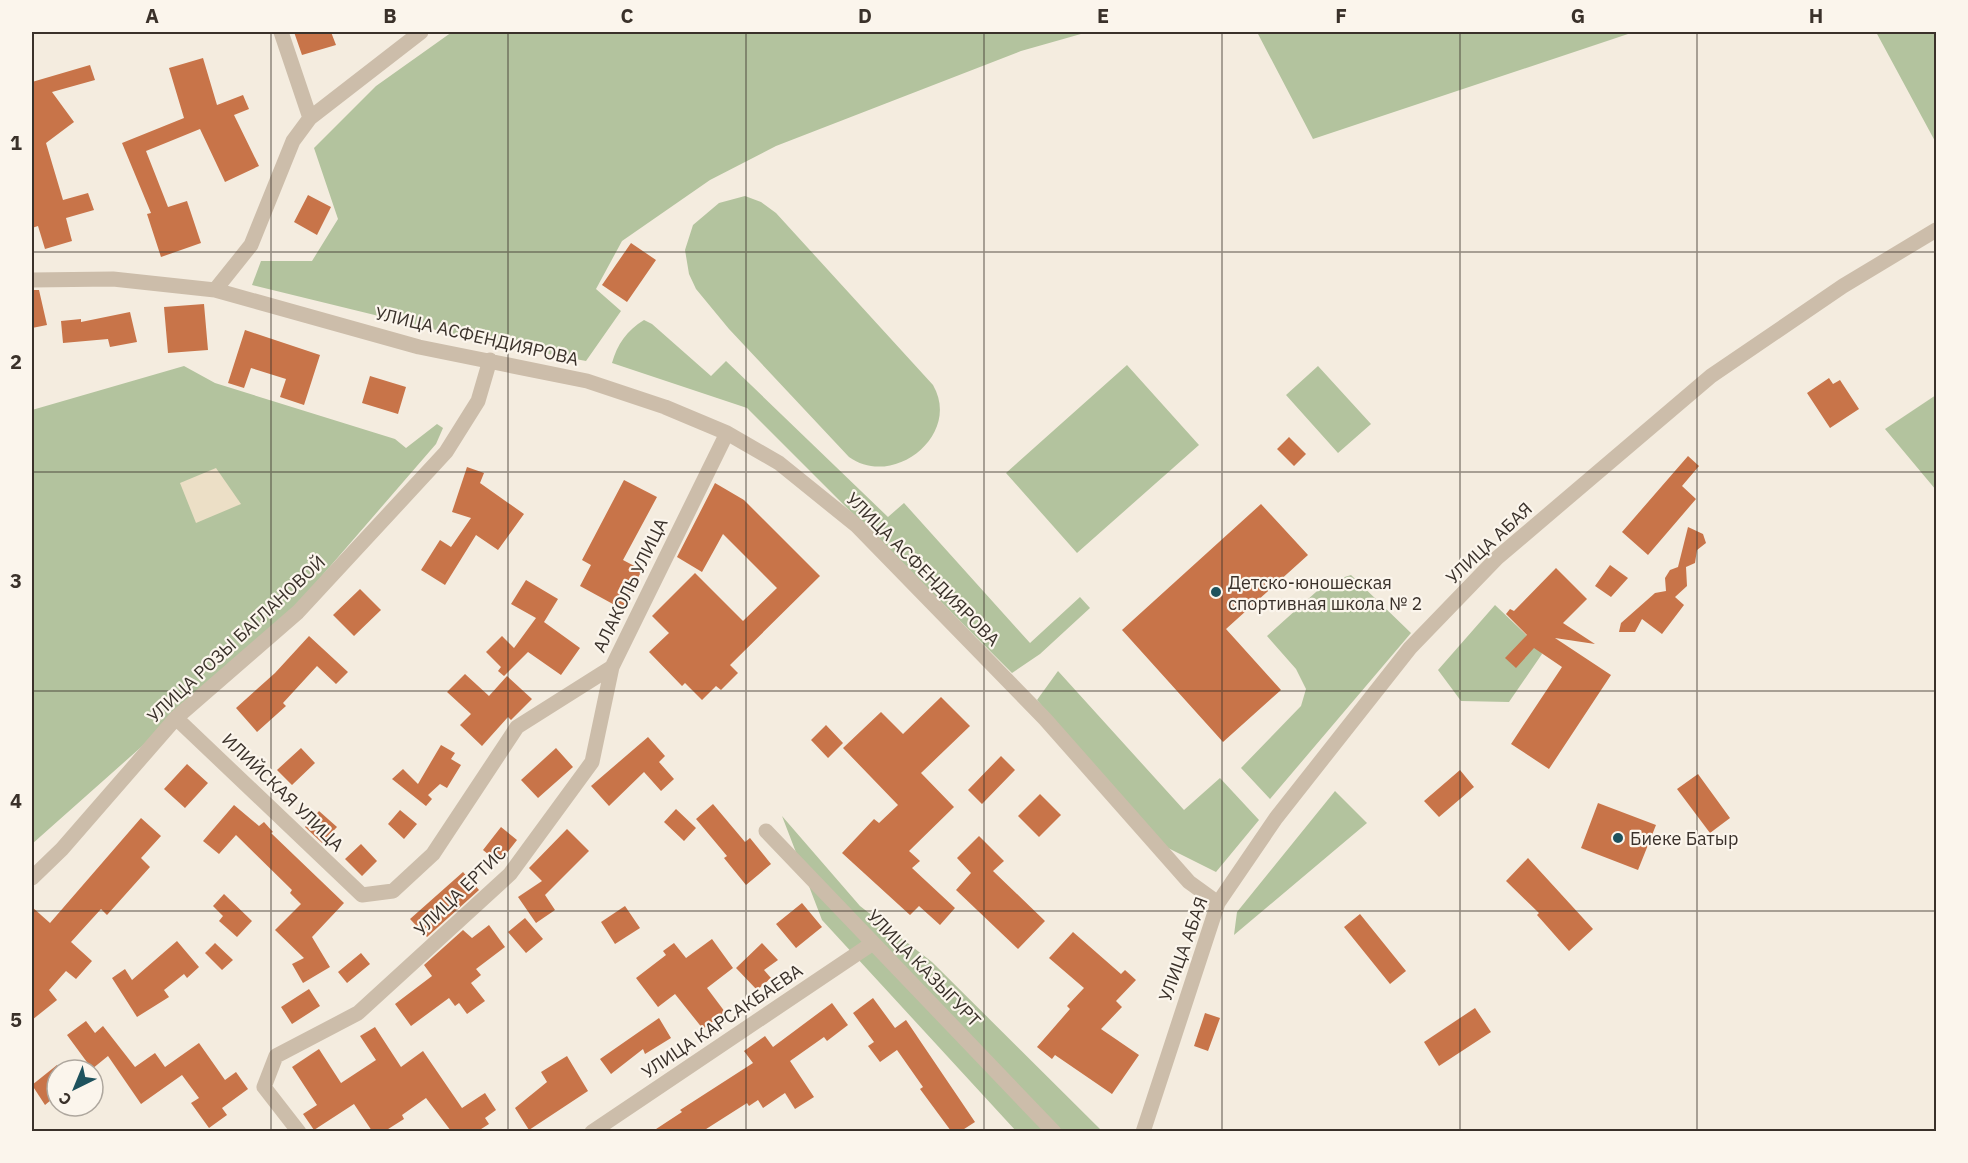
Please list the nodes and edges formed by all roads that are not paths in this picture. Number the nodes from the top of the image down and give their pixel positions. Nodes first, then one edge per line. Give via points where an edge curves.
1 (280, 32) edge
2 (415, 35) edge
3 (310, 118) junction
4 (1936, 230) edge
5 (32, 270) edge
6 (32, 280) edge
7 (52, 280) junction
8 (215, 290) junction
9 (490, 360) junction
10 (727, 433) junction
11 (612, 667) junction
12 (176, 718) junction
13 (766, 831) dead end
14 (32, 878) edge
15 (362, 895) joint
16 (1218, 903) junction
17 (873, 943) junction
18 (299, 1131) edge
19 (592, 1131) edge
20 (1054, 1131) edge
21 (1143, 1131) edge

1 - 3 street
2 - 3 street
3 - 8 street via 293,141 251,245
4 - 16 street, УЛИЦА АБАЯ via 1843,286 1711,376 1497,558 1403,656 1276,818
5 - 7 street
6 - 7 street, УЛИЦА АСФЕНДИЯРОВА
7 - 8 street, УЛИЦА АСФЕНДИЯРОВА via 113,279
8 - 9 street, УЛИЦА АСФЕНДИЯРОВА via 419,347
9 - 10 street, УЛИЦА АСФЕНДИЯРОВА via 587,381
9 - 12 street, УЛИЦА РОЗЫ БАГЛАНОВОЙ via 478,401 446,452 298,612
10 - 11 street, АЛАКОЛЬ УЛИЦА
10 - 16 street, УЛИЦА АСФЕНДИЯРОВА via 779,463 857,526 1045,719 1189,882
11 - 15 street, АЛАКОЛЬ УЛИЦА via 517,727 433,854 393,891
11 - 18 street, УЛИЦА ЕРТИС via 592,762 510,874 358,1013 276,1056 264,1087
12 - 14 street, УЛИЦА РОЗЫ БАГЛАНОВОЙ
12 - 15 street, ИЛИЙСКАЯ УЛИЦА
13 - 17 street, УЛИЦА КАЗЫГУРТ
16 - 21 street, УЛИЦА АБАЯ
17 - 19 street, УЛИЦА КАРСАКБАЕВА
17 - 20 street, УЛИЦА КАЗЫГУРТ

